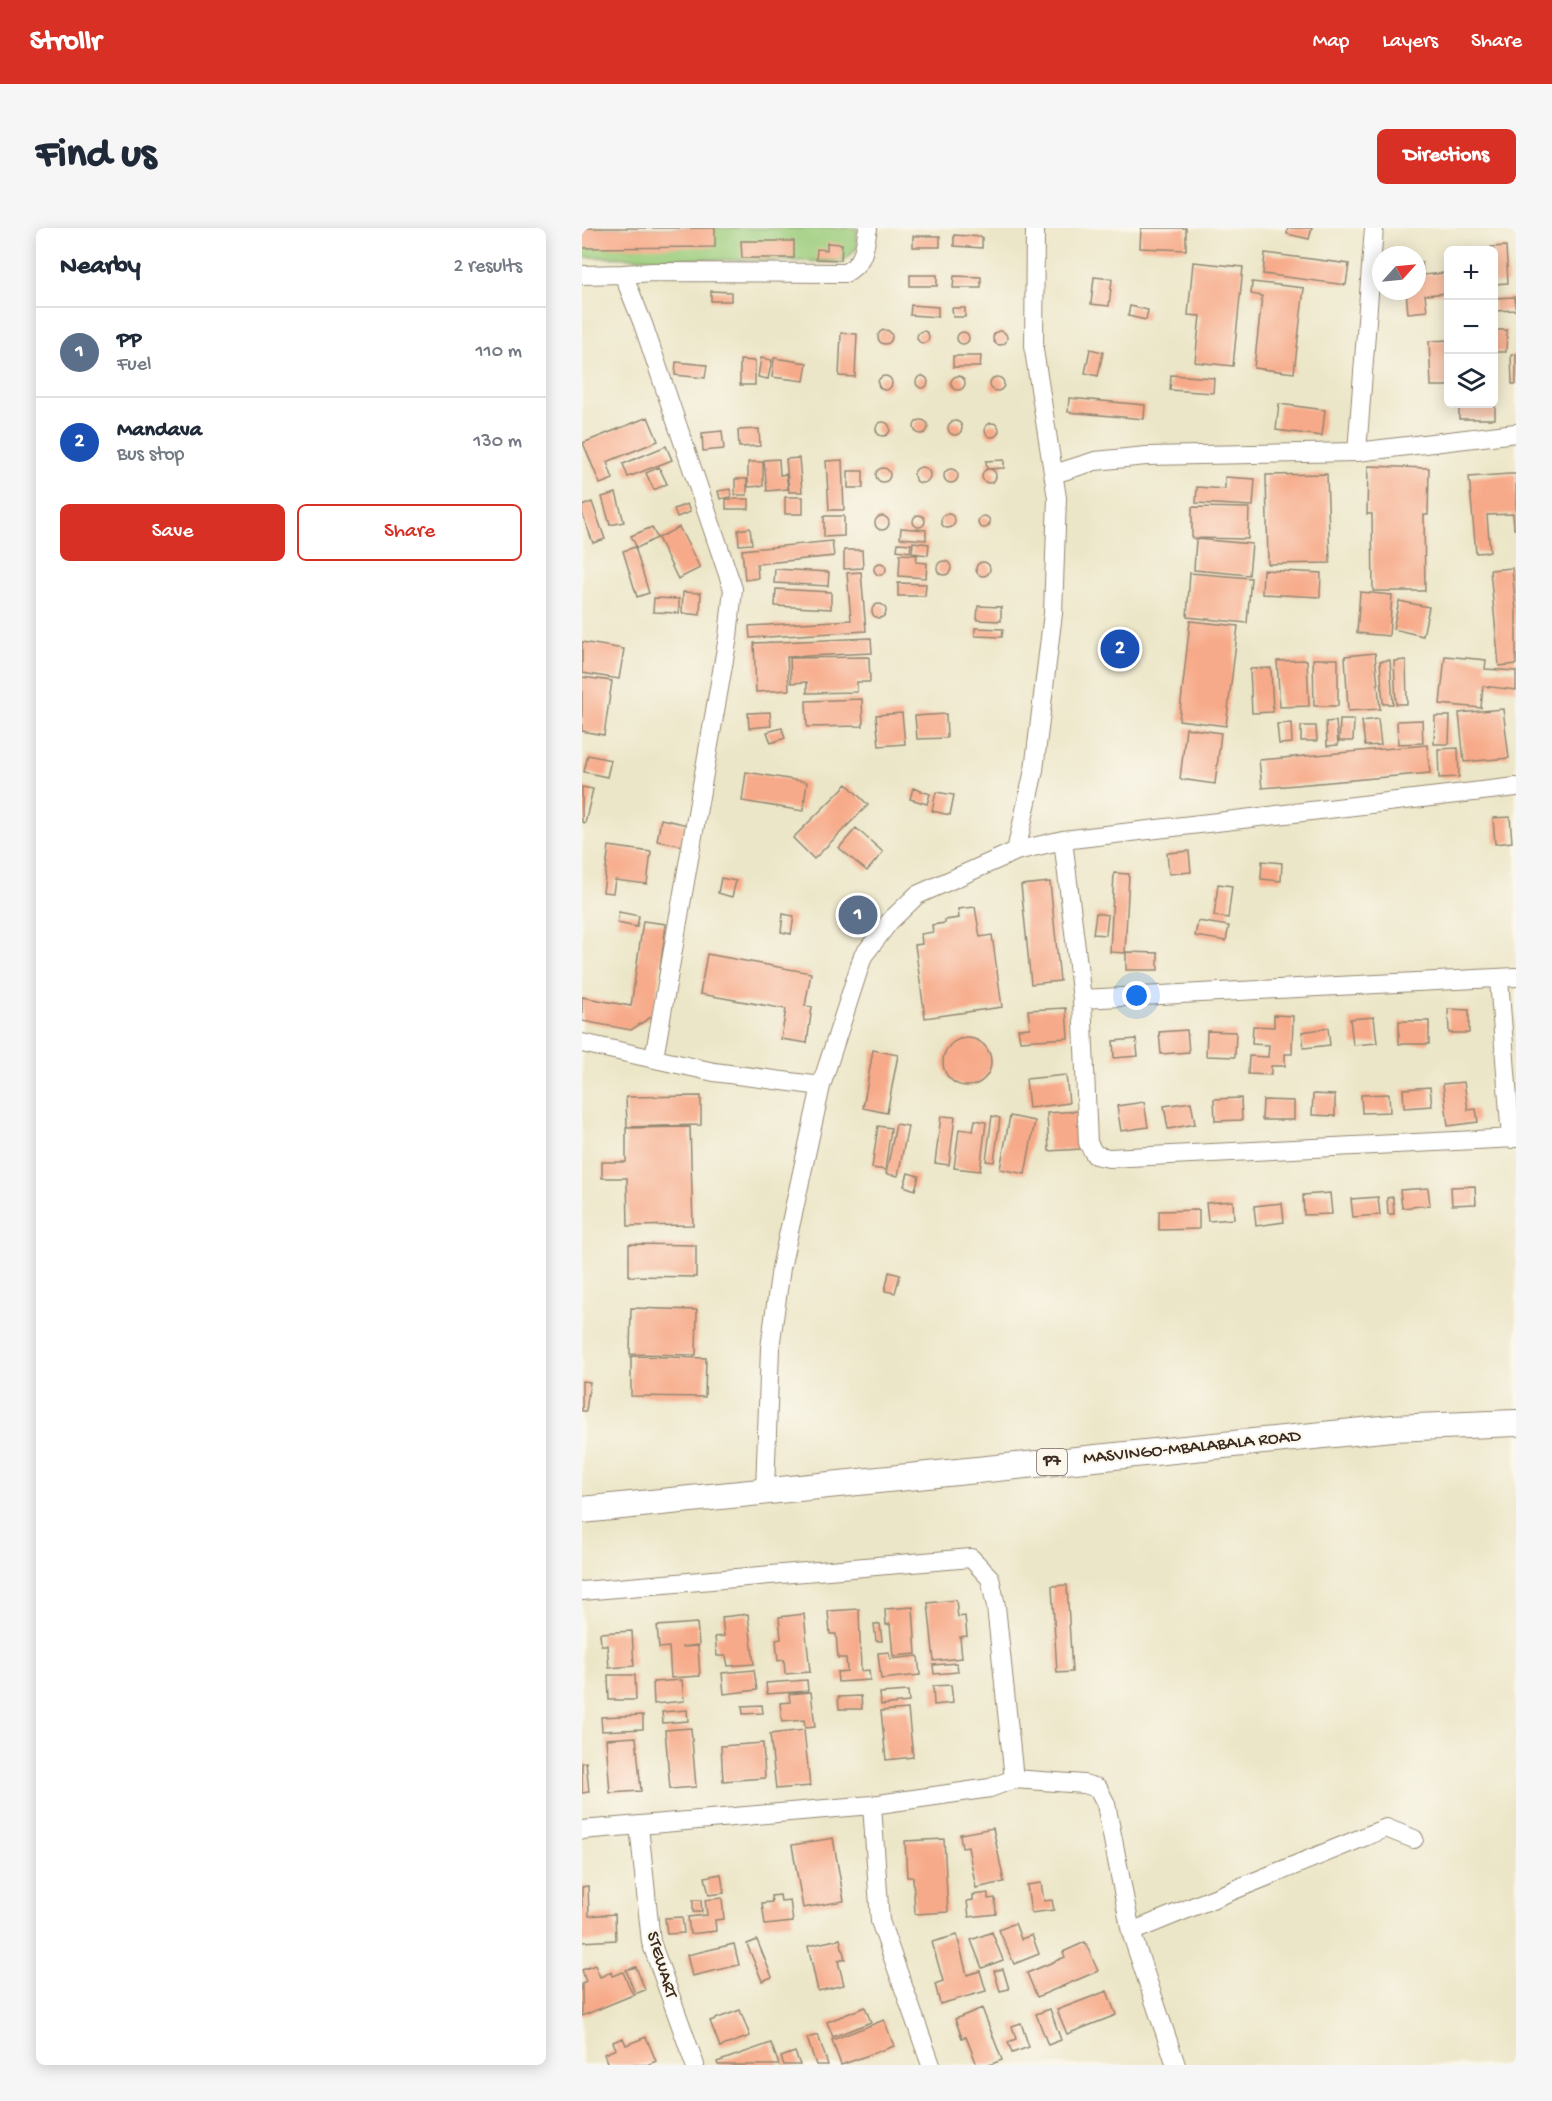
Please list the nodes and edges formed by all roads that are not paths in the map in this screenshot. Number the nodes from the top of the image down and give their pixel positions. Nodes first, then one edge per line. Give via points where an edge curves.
1 (868, 228) edge
2 (1035, 228) edge
3 (1374, 228) edge
4 (623, 274) junction
5 (582, 275) edge
6 (1516, 433) edge
7 (1357, 452) junction
8 (1054, 474) junction
9 (1516, 787) edge
10 (1063, 840) junction
11 (1016, 851) junction
12 (1507, 978) edge
13 (1082, 999) junction
14 (582, 1043) edge
15 (654, 1058) junction
16 (821, 1086) junction
17 (1513, 1139) edge
18 (1516, 1423) edge
19 (765, 1490) junction
20 (582, 1510) edge
21 (582, 1591) edge
22 (1014, 1779) junction
23 (872, 1805) junction
24 (639, 1826) junction
25 (582, 1830) edge
26 (1414, 1839) dead end
27 (1131, 1932) junction
28 (695, 2065) edge
29 (932, 2065) edge
30 (1176, 2065) edge

1 - 4 street via 862,258 845,273
2 - 8 street via 1034,350
3 - 7 street
4 - 5 street
4 - 15 street via 733,589
6 - 7 street
7 - 8 street via 1146,456 1095,461
8 - 11 street via 1057,498 1053,613 1034,770
9 - 10 street
10 - 11 street
10 - 13 street
11 - 16 street via 917,895 890,921 863,956
12 - 13 street
12 - 17 street
13 - 17 street via 1088,1143 1095,1155 1109,1158
14 - 15 street
15 - 16 street via 714,1072
16 - 19 street via 781,1268 771,1347
18 - 19 highway, MASVINGO-MBALABALA ROAD / P7 via 1392,1428
19 - 20 highway, MASVINGO-MBALABALA ROAD / P7
21 - 22 street via 971,1558 990,1578 996,1606
22 - 23 street via 990,1788
22 - 27 street via 1098,1788 1106,1804
23 - 24 street
23 - 29 street via 880,1921
24 - 25 street
24 - 28 street, STEWART via 651,1942
26 - 27 street via 1386,1828
27 - 30 street

